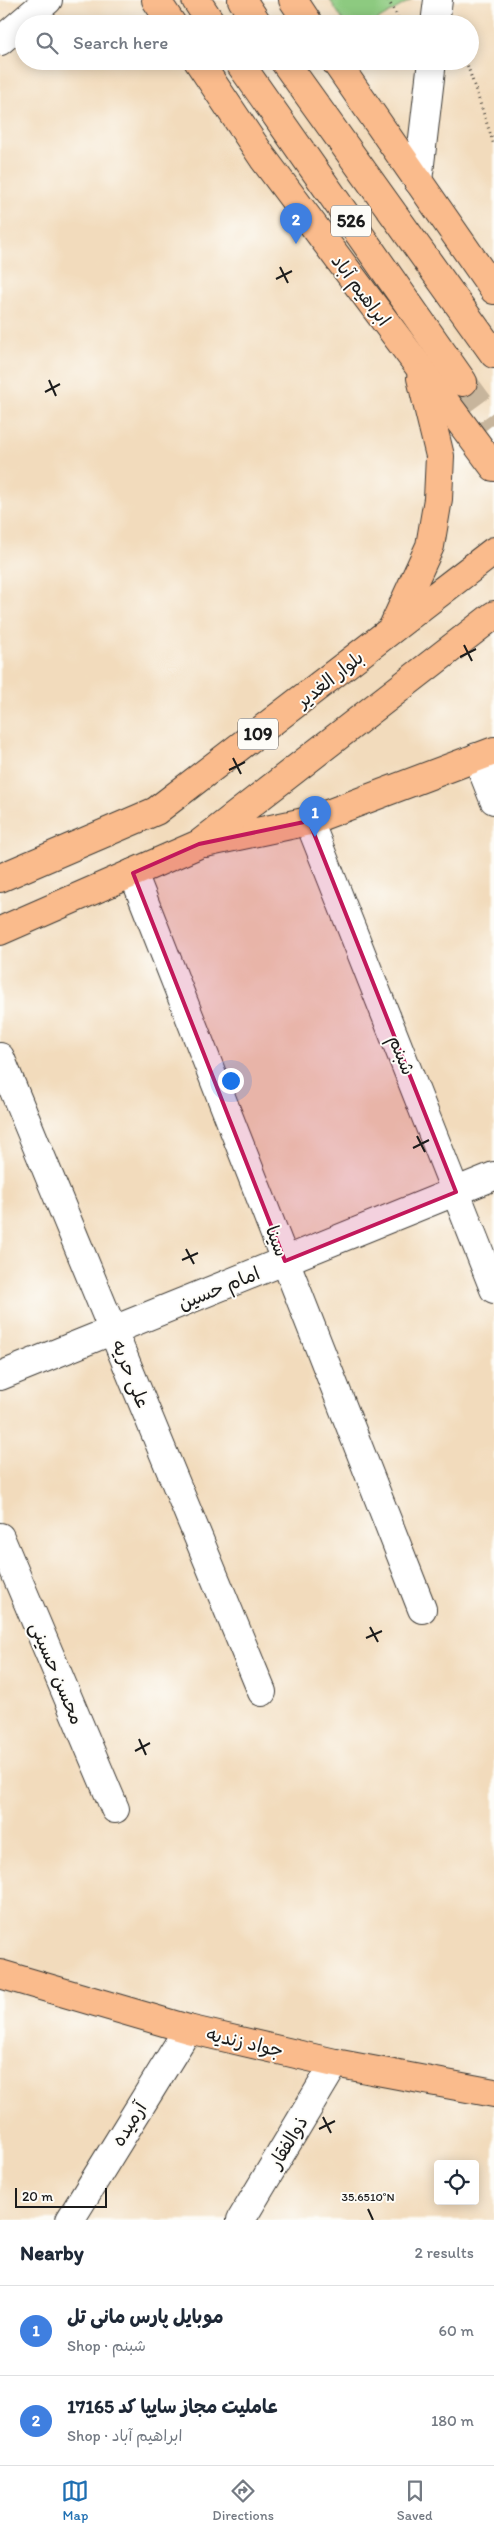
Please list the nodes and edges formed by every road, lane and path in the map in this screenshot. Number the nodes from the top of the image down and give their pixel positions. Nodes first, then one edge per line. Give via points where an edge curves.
1 (48, 0) edge
2 (156, 0) edge
3 (196, 0) edge
4 (242, 0) edge
5 (293, 0) edge
6 (388, 0) edge
7 (438, 0) edge
8 (30, 15) edge
9 (166, 15) edge
10 (206, 15) edge
11 (252, 15) edge
12 (303, 15) edge
13 (397, 15) edge
14 (436, 15) edge
15 (15, 28) edge
16 (0, 41) edge
17 (204, 70) edge
18 (244, 70) edge
19 (290, 70) edge
20 (341, 70) edge
21 (431, 70) edge
22 (469, 70) edge
23 (494, 145) edge
24 (418, 181) junction
25 (494, 290) edge
26 (494, 354) edge
27 (418, 367) junction
28 (463, 382) tunnel mouth
29 (490, 458) edge
30 (494, 551) edge
31 (494, 615) edge
32 (390, 632) junction
33 (485, 754) edge
34 (494, 800) edge
35 (309, 821) junction
36 (199, 844) junction
37 (133, 873) junction
38 (0, 878) edge
39 (0, 931) edge
40 (0, 1057) edge
41 (494, 1176) edge
42 (456, 1192) junction
43 (285, 1261) junction
44 (494, 1290) edge
45 (113, 1330) junction
46 (0, 1376) edge
47 (0, 1537) edge
48 (422, 1609) dead end
49 (262, 1692) dead end
50 (115, 1809) dead end
51 (0, 1974) edge
52 (188, 2029) junction
53 (335, 2064) junction
54 (494, 2092) edge
55 (70, 2220) edge
56 (241, 2220) edge

1 - 8 street
2 - 9 main road
3 - 10 main road
4 - 11 main road
5 - 12 main road
6 - 13 path
7 - 14 street
15 - 16 street
17 - 27 main road, ابراهیم آباد / 526 via 263,158
18 - 28 main road, ابراهیم آباد / 526
19 - 26 main road, 526
20 - 24 main road
21 - 24 street
22 - 23 path
24 - 25 main road
27 - 29 main road, ابراهیم آباد / 526
27 - 32 main road via 440,456 438,500 430,546
30 - 32 main road, بلوار الغدیر / 109
31 - 36 main road, 109
32 - 38 main road, بلوار الغدیر / 109 via 156,811
33 - 34 street
33 - 35 main road
35 - 36 main road
35 - 42 street, شبنم
36 - 37 main road, 109
37 - 39 main road, 109
37 - 43 street, سینا
40 - 45 street, علی حریه
41 - 42 street, امام حسین
42 - 43 street, امام حسین
42 - 44 street, شبنم
43 - 45 street, امام حسین
43 - 48 street, سینا
45 - 46 street, امام حسین
45 - 49 street, علی حریه
47 - 50 street, محسن حسینی
51 - 52 main road, جواد زندیه
52 - 53 main road, جواد زندیه
52 - 55 street, آرمیده
53 - 54 main road, جواد زندیه
53 - 56 street, ذوالفقار

